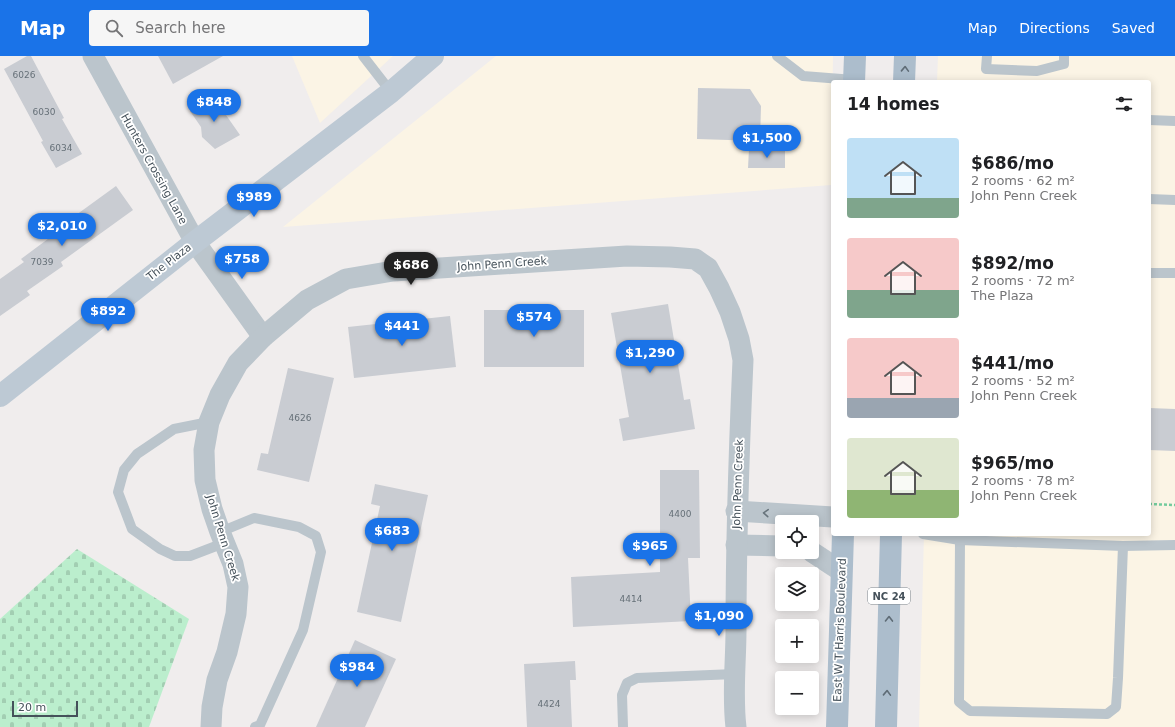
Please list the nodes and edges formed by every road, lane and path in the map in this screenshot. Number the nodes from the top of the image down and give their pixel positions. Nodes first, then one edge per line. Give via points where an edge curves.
1 (93, 56) edge
2 (363, 56) edge
3 (433, 56) edge
4 (777, 56) edge
5 (855, 56) edge
6 (905, 56) edge
7 (987, 56) edge
8 (1064, 56) edge
9 (1037, 71) junction
10 (844, 80) edge
11 (854, 80) edge
12 (904, 80) edge
13 (1038, 80) edge
14 (392, 92) junction
15 (1151, 120) edge
16 (1175, 121) edge
17 (1151, 199) edge
18 (1175, 200) edge
19 (194, 242) junction
20 (1151, 273) edge
21 (1175, 273) edge
22 (263, 337) junction
23 (0, 396) edge
24 (209, 422) junction
25 (1151, 504) edge
26 (1175, 505) edge
27 (736, 511) junction
28 (831, 517) edge
29 (843, 536) edge
30 (891, 536) edge
31 (935, 536) edge
32 (222, 537) junction
33 (960, 540) junction
34 (736, 545) junction
35 (1175, 545) edge
36 (775, 546) edge
37 (1123, 546) junction
38 (819, 557) edge
39 (841, 571) junction
40 (735, 674) junction
41 (211, 727) edge
42 (255, 727) edge
43 (623, 727) edge
44 (736, 727) edge
45 (837, 727) edge
46 (886, 727) edge

1 - 19 street, Hunters Crossing Lane
2 - 14 lane
3 - 14 main road, The Plaza
4 - 10 lane via 803,76
5 - 11 main road
12 -> 6 main road
7 - 9 lane via 986,69
8 - 9 lane via 1064,64
9 - 13 lane
14 - 19 main road, The Plaza
15 - 16 lane
17 - 18 lane
19 - 22 street, Hunters Crossing Lane
19 - 23 main road, The Plaza
20 - 21 lane
22 - 24 street, John Penn Creek via 238,363 220,395
22 - 27 street, John Penn Creek via 307,300 346,279 393,271 627,256 695,259 708,268 719,288 730,312 743,360
24 - 32 street, John Penn Creek via 204,450 205,480
24 - 32 lane via 174,430 137,454 124,470 118,492 132,529 160,549 175,556 190,556
25 - 26 path
28 -> 27 street
27 - 34 street, John Penn Creek
29 - 39 main road, East W T Harris Boulevard
46 -> 30 main road, NC 24
31 - 33 lane
32 - 41 street, John Penn Creek via 233,564 238,587 236,614 217,680
32 - 42 lane via 254,518 299,527 316,536 321,552 303,630 260,725
33 - 37 lane
33 - 37 lane via 959,702 970,712 1107,714 1116,707
34 - 36 street
34 - 40 street, John Penn Creek
35 - 37 lane
38 - 39 street
39 - 45 main road, East W T Harris Boulevard
40 - 43 lane via 637,678 627,683 622,694
40 - 44 street, John Penn Creek

